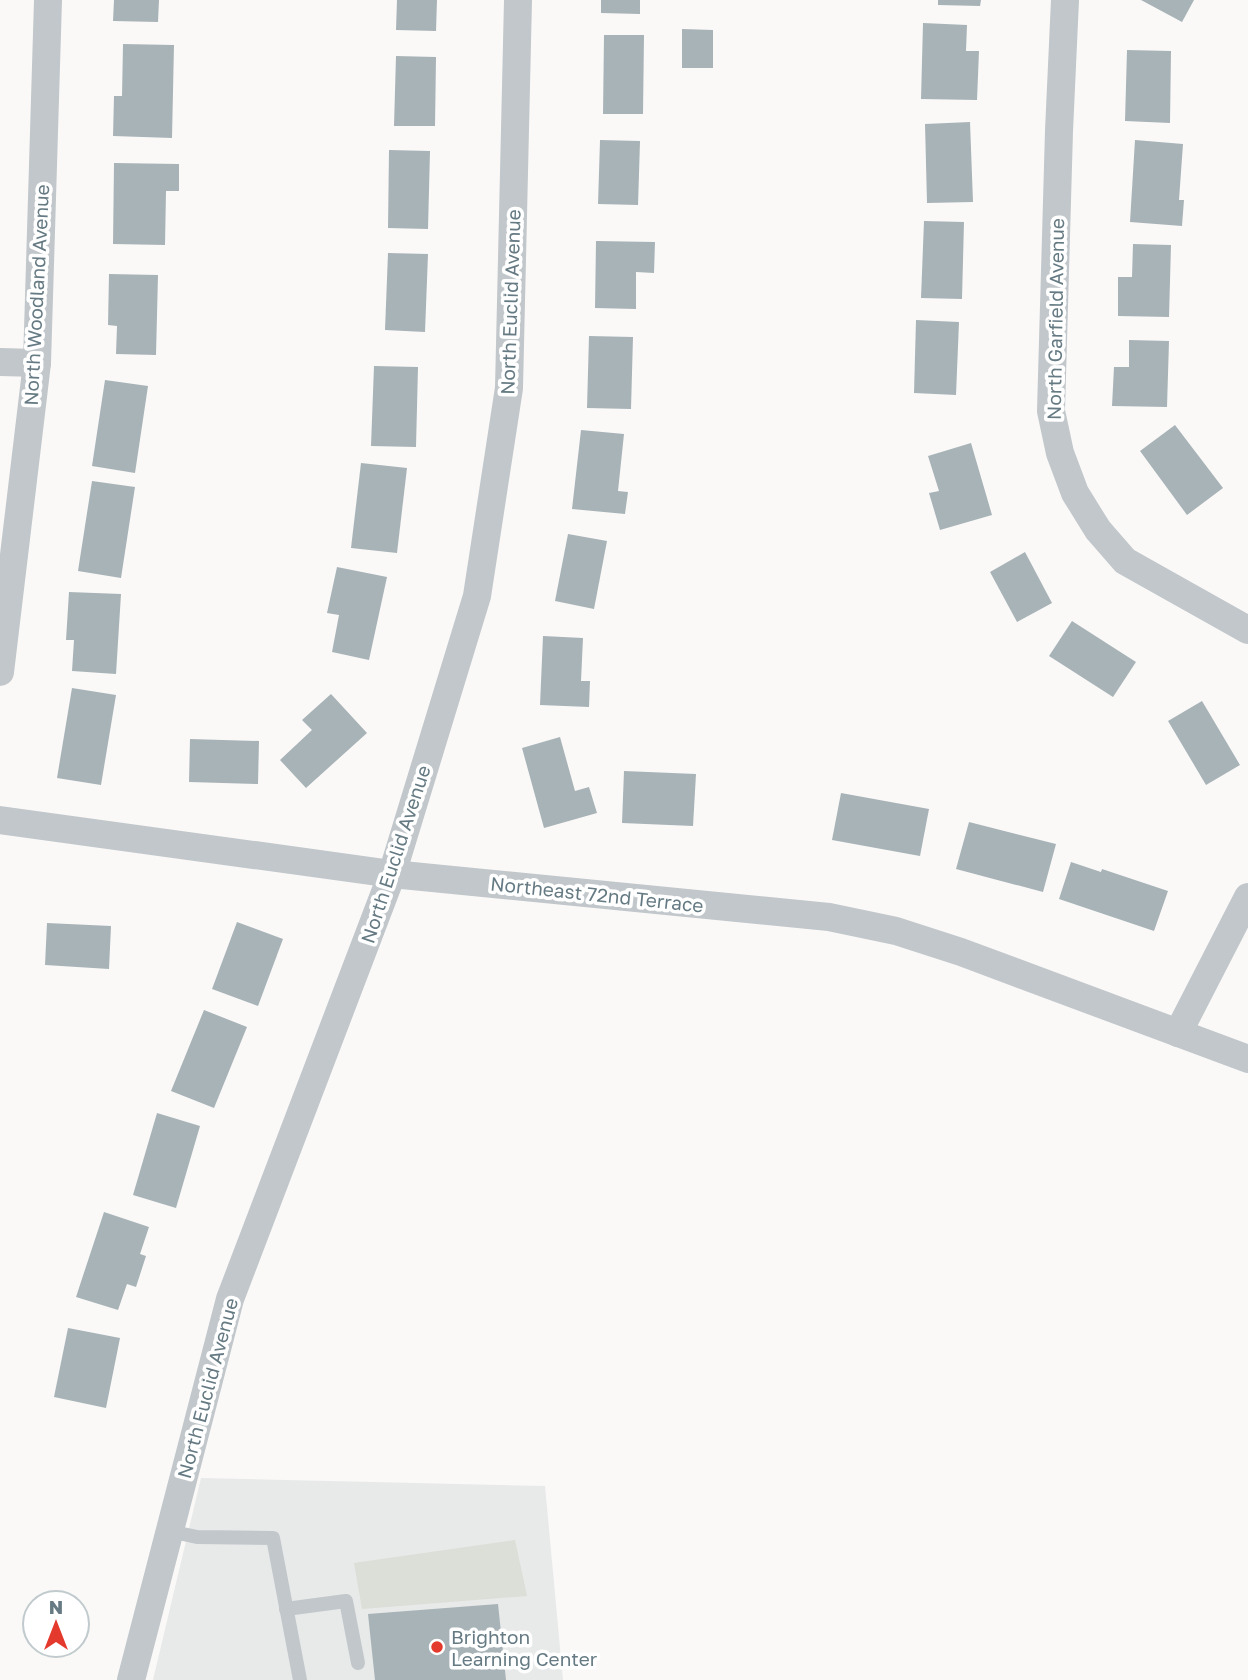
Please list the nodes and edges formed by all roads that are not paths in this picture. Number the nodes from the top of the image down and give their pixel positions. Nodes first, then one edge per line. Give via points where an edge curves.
1 (48, 0) edge
2 (518, 0) edge
3 (1065, 0) edge
4 (0, 362) edge
5 (37, 363) junction
6 (1248, 630) edge
7 (0, 672) edge
8 (0, 820) edge
9 (392, 874) junction
10 (1248, 897) edge
11 (1178, 1033) junction
12 (1248, 1059) edge
13 (169, 1531) junction
14 (286, 1609) junction
15 (358, 1663) dead end
16 (131, 1680) edge
17 (300, 1680) edge

1 - 5 street, North Woodland Avenue
2 - 9 street, North Euclid Avenue via 509,388 477,596
3 - 6 street, North Garfield Avenue via 1051,411 1060,453 1098,530 1125,561
4 - 5 street
5 - 7 street, North Woodland Avenue
8 - 9 street, Northeast 72nd Terrace
9 - 11 street, Northeast 72nd Terrace via 829,917 896,931 961,952
9 - 13 street, North Euclid Avenue via 230,1299
10 - 11 street
11 - 12 street, Northeast 72nd Terrace
13 - 14 lane via 197,1537 273,1538
13 - 16 street, North Euclid Avenue
14 - 15 lane via 346,1601
14 - 17 lane

